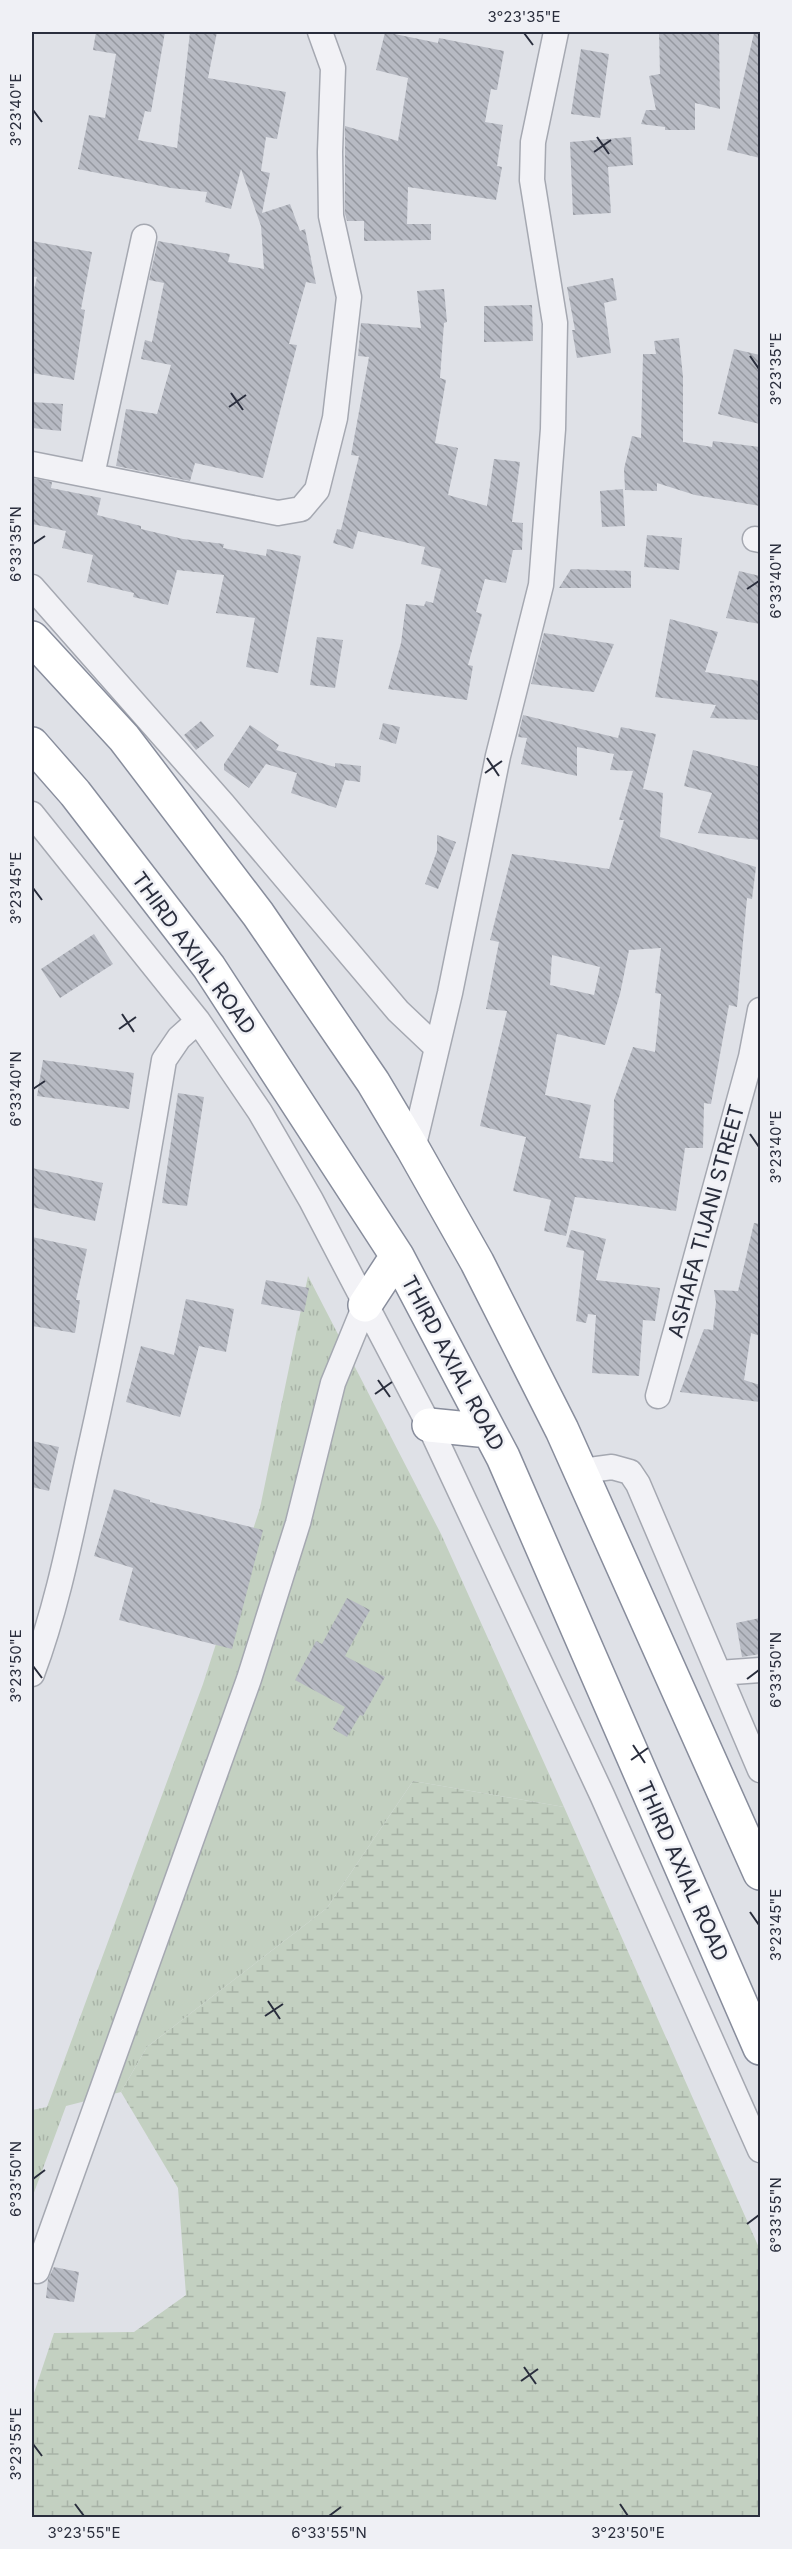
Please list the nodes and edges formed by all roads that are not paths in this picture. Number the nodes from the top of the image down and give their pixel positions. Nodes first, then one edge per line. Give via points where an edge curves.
1 (320, 32) edge
2 (556, 32) edge
3 (144, 237) dead end
4 (32, 464) edge
5 (92, 475) junction
6 (32, 587) edge
7 (32, 638) edge
8 (32, 744) edge
9 (32, 814) edge
10 (760, 1010) edge
11 (198, 1021) junction
12 (436, 1047) junction
13 (413, 1149) junction
14 (397, 1256) junction
15 (365, 1305) junction
16 (658, 1396) dead end
17 (429, 1425) junction
18 (489, 1431) junction
19 (582, 1471) junction
20 (760, 1670) edge
21 (719, 1673) junction
22 (32, 1674) edge
23 (760, 1770) edge
24 (760, 1873) edge
25 (760, 2048) edge
26 (760, 2150) edge
27 (38, 2271) dead end

1 - 5 street via 333,68 331,216 349,297 335,418 317,490 301,509 278,513
2 - 12 street via 532,142 534,190 555,323 554,429 541,585 498,756
3 - 5 street
4 - 5 street
6 - 12 street via 398,1011
7 - 13 highway via 124,738 258,914 373,1082
8 - 14 highway, THIRD AXIAL ROAD via 75,793 209,967
9 - 11 street
10 - 16 street, ASHAFA TIJANI STREET via 748,1069
11 - 15 street via 260,1112
11 - 22 street via 178,1038 164,1060 115,1339 71,1535
12 - 13 street
13 - 19 highway via 477,1262
14 - 15 highway
14 - 18 highway, THIRD AXIAL ROAD
15 - 17 street
15 - 27 street via 333,1383 298,1523 249,1679
17 - 18 highway
17 - 26 street via 602,1795
18 - 25 highway, THIRD AXIAL ROAD
19 - 21 street via 612,1467 630,1472
19 - 24 highway
20 - 21 street
21 - 23 street

